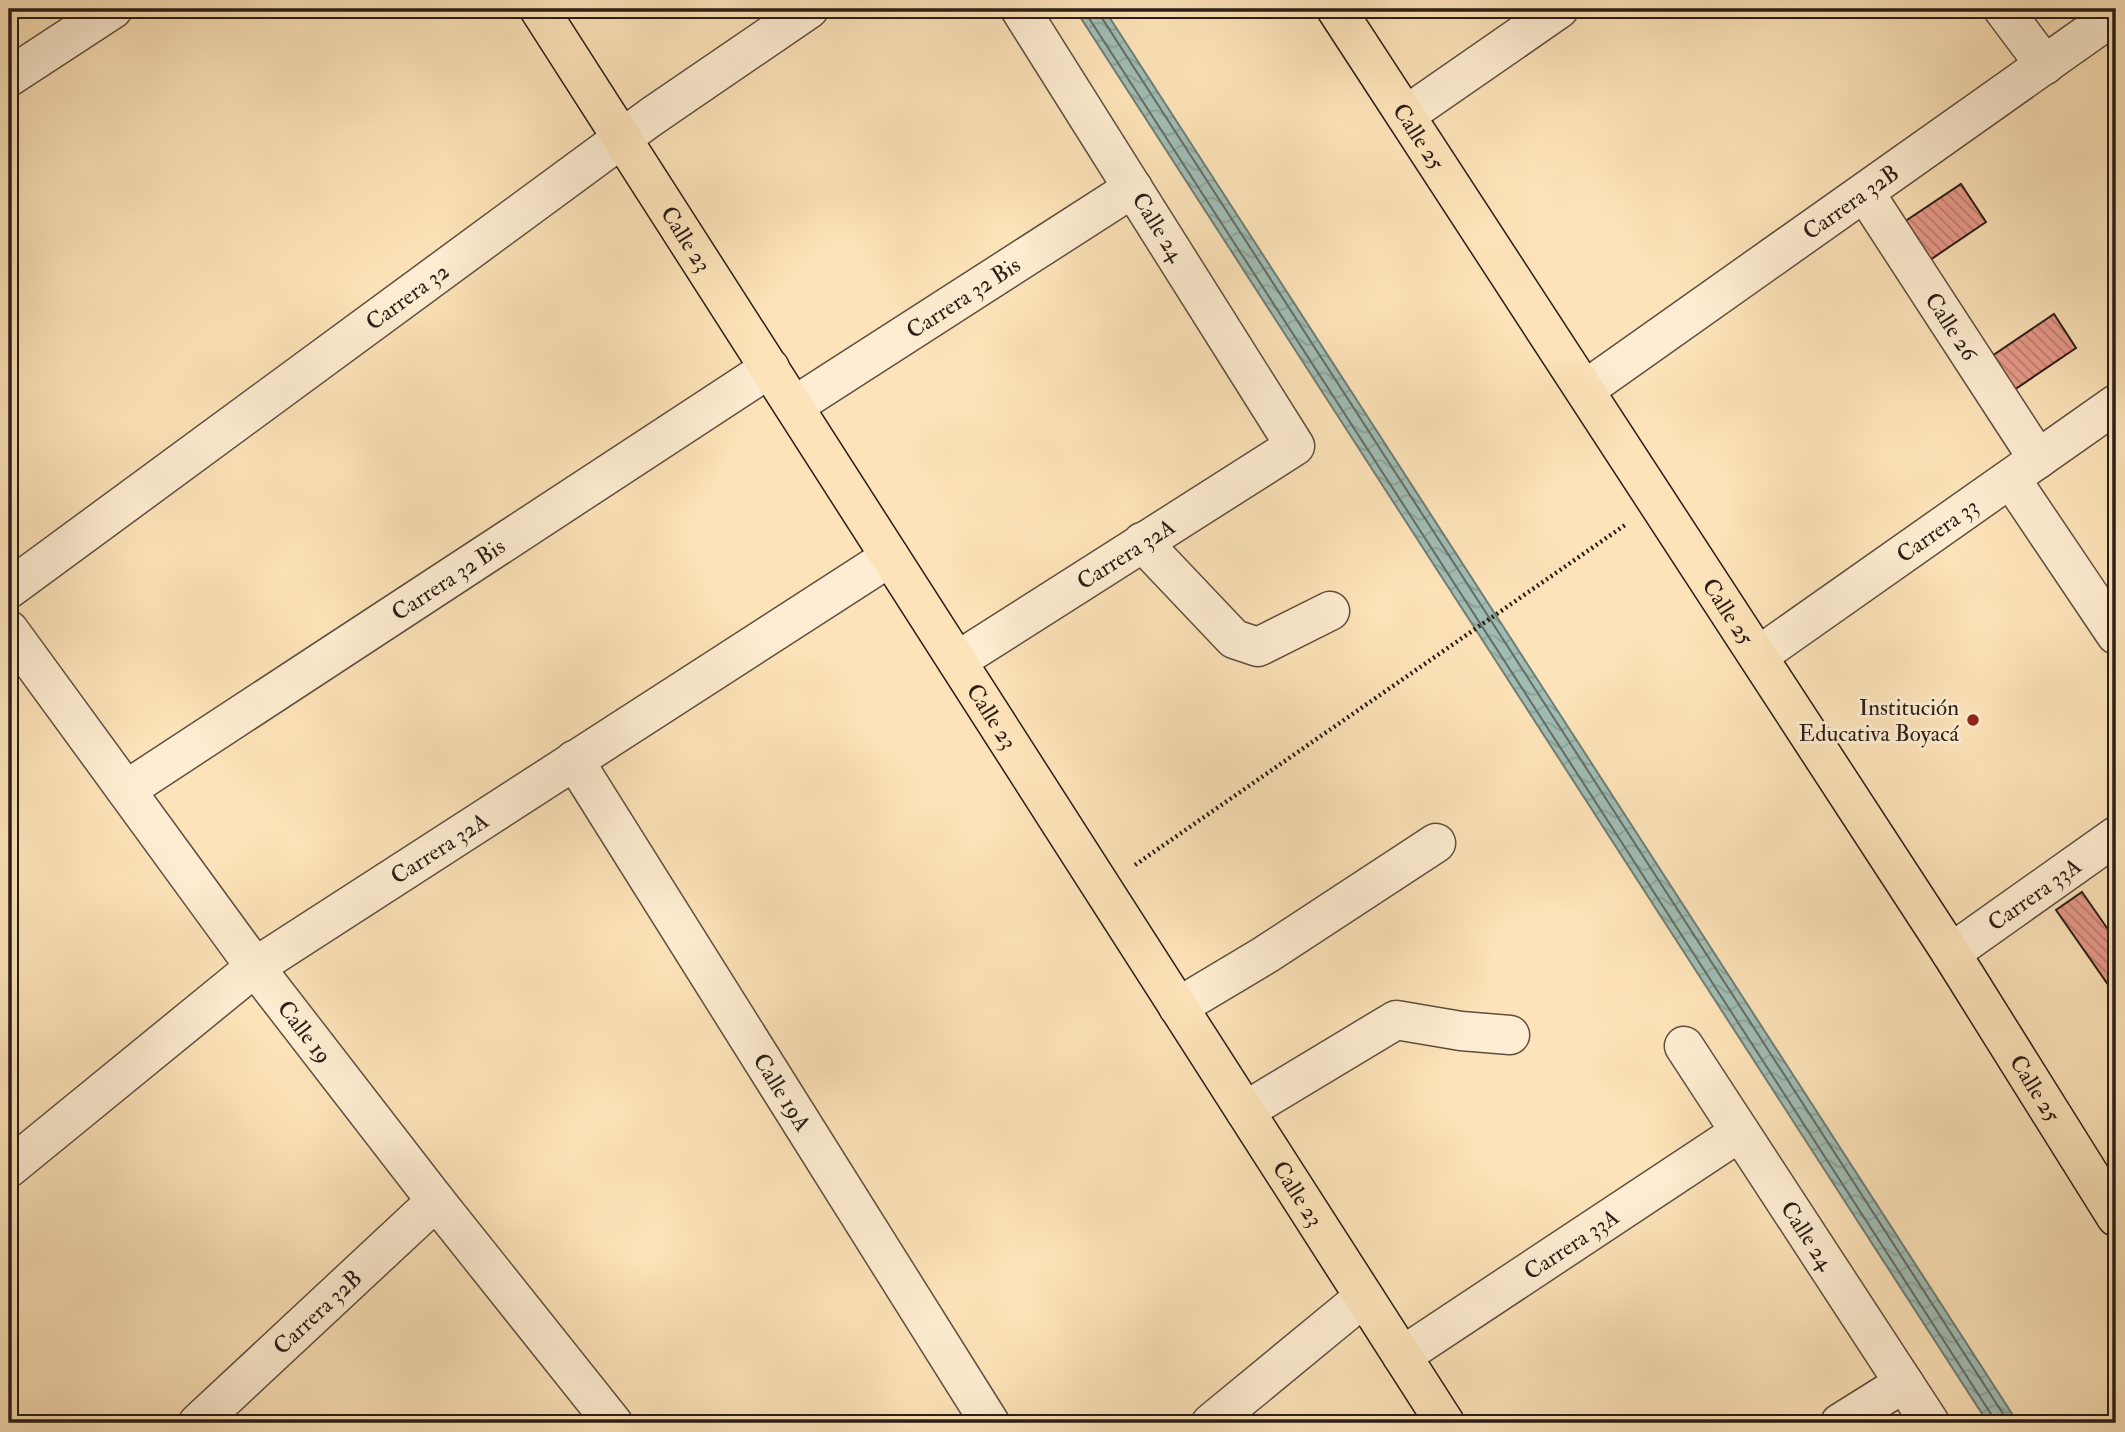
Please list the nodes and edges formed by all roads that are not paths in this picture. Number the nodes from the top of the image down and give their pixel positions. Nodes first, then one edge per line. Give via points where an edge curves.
1 (113, 9) edge
2 (540, 9) edge
3 (809, 9) edge
4 (1020, 9) edge
5 (1336, 9) edge
6 (1559, 9) edge
7 (2003, 9) edge
8 (2116, 14) edge
9 (2045, 65) junction
10 (9, 77) edge
11 (1406, 115) junction
12 (622, 138) junction
13 (1133, 188) junction
14 (1865, 193) junction
15 (770, 368) junction
16 (1586, 389) junction
17 (2116, 404) edge
18 (794, 406) junction
19 (1295, 446) joint
20 (2024, 469) junction
21 (1142, 542) junction
22 (890, 557) junction
23 (9, 589) edge
24 (1330, 611) dead end
25 (9, 630) edge
26 (2116, 635) edge
27 (1758, 656) junction
28 (957, 661) junction
29 (573, 760) junction
30 (126, 790) junction
31 (2116, 836) edge
32 (1436, 844) dead end
33 (1951, 953) junction
34 (255, 967) junction
35 (1178, 1007) junction
36 (1510, 1035) dead end
37 (1684, 1046) dead end
38 (1245, 1111) junction
39 (1740, 1132) junction
40 (9, 1168) edge
41 (436, 1201) junction
42 (2116, 1217) edge
43 (1364, 1297) junction
44 (1402, 1356) junction
45 (1904, 1383) junction
46 (198, 1423) edge
47 (613, 1423) edge
48 (990, 1423) edge
49 (1210, 1423) edge
50 (1445, 1423) edge
51 (1840, 1423) edge
52 (1930, 1423) edge

1 - 10 street
2 - 12 main road, Calle 23
3 - 12 street, Carrera 32
4 - 13 street, Calle 24
5 - 11 main road, Calle 25
6 - 11 street
7 - 9 street
8 - 9 street, Carrera 32B
9 - 14 street, Carrera 32B
11 - 16 main road, Calle 25
12 - 15 main road, Calle 23
12 - 23 street, Carrera 32
13 - 18 street, Carrera 32 Bis
13 - 19 street, Calle 24
14 - 16 street, Carrera 32B
14 - 20 street, Calle 26
15 - 18 main road, Calle 23
15 - 30 street, Carrera 32 Bis
16 - 27 main road, Calle 25
17 - 20 street, Carrera 33
18 - 22 main road, Calle 23
19 - 21 street, Carrera 32A
20 - 26 street, Calle 26
20 - 27 street, Carrera 33
21 - 24 street via 1234,639 1258,647
21 - 28 street, Carrera 32A
22 - 28 main road, Calle 23
22 - 29 street, Carrera 32A
25 - 30 street, Calle 19
27 - 33 main road, Calle 25
28 - 35 main road, Calle 23
29 - 34 street, Carrera 32A
29 - 48 street, Calle 19A
30 - 34 street, Calle 19
31 - 33 street, Carrera 33A
32 - 35 street
33 - 42 main road, Calle 25
34 - 40 street, Carrera 32A
34 - 41 street, Calle 19
35 - 38 main road, Calle 23
36 - 38 street via 1396,1020
37 - 39 street, Calle 24
38 - 43 main road, Calle 23
39 - 44 street, Carrera 33A
39 - 45 street, Calle 24
41 - 46 street, Carrera 32B
41 - 47 street, Calle 19
43 - 44 main road, Calle 23
43 - 49 street
44 - 50 main road, Calle 23
45 - 51 street
45 - 52 street, Calle 24

